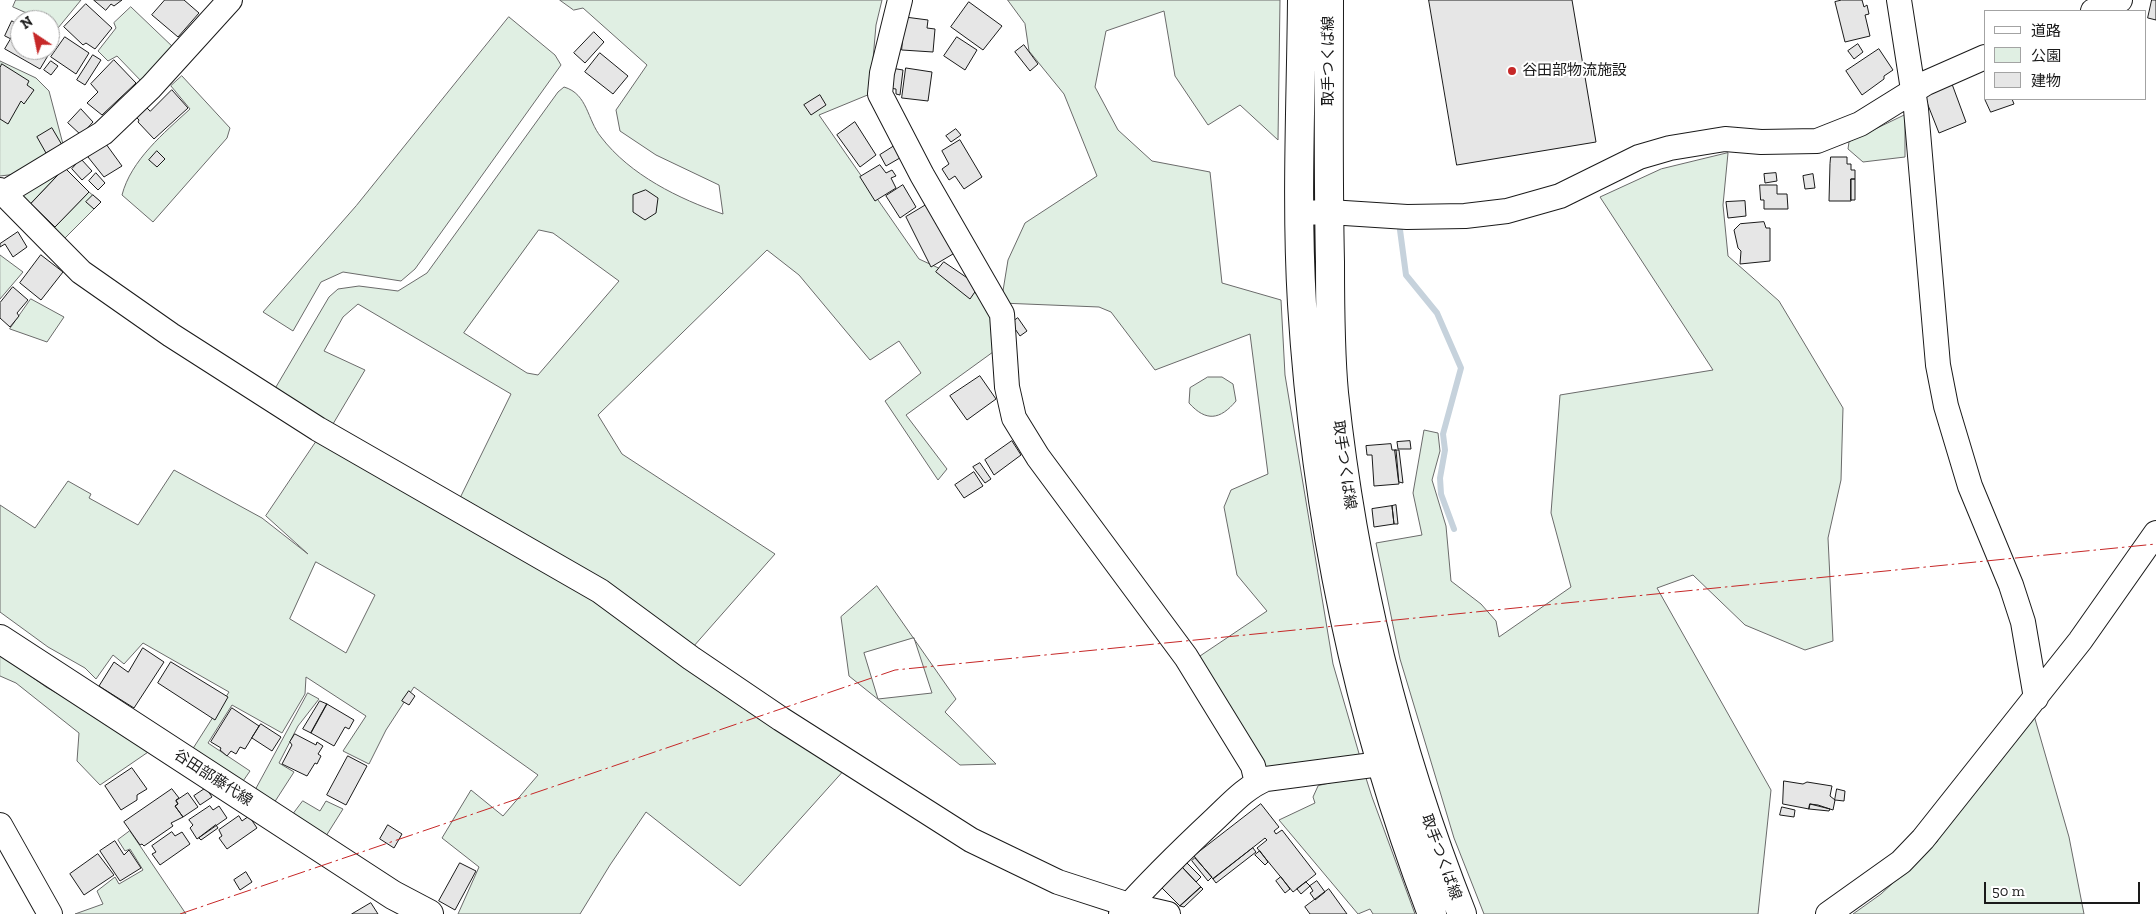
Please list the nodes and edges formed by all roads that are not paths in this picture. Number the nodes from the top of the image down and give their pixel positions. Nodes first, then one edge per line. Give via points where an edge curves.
1 (230, 0) edge
2 (900, 0) edge
3 (1302, 0) edge
4 (1329, 0) edge
5 (1899, 0) edge
6 (2120, 0) edge
7 (2095, 10) edge
8 (1984, 56) edge
9 (1914, 92) junction
10 (2, 191) edge
11 (1329, 212) junction
12 (1300, 213) junction
13 (2156, 533) edge
14 (0, 638) edge
15 (2036, 698) junction
16 (1380, 764) junction
17 (1257, 783) junction
18 (0, 825) edge
19 (1125, 909) edge
20 (50, 914) edge
21 (429, 914) edge
22 (1168, 914) edge
23 (1432, 914) edge
24 (1462, 914) edge
25 (1828, 914) edge

1 - 10 street via 152,87 103,133
2 - 17 street via 880,94 922,175 1002,314 1007,387 1014,418 1038,457 1186,657 1253,766
3 - 12 main road, 取手つくば線
4 - 11 main road, 取手つくば線
5 - 9 street
6 - 7 street
8 - 9 street via 1926,83
9 - 11 street via 1860,124 1817,141 1726,139 1670,148 1639,157 1560,196 1507,211 1407,217
9 - 15 street via 1938,365 1946,406 1970,486 2023,622
10 - 19 street via 81,272 318,430 600,591 691,658 971,840 1058,882
11 - 12 street
11 - 24 main road, 取手つくば線 via 1334,391 1350,511 1372,627 1409,764
12 - 16 main road, 取手つくば線 via 1309,395 1325,518 1349,647
13 - 15 street
14 - 21 main road, 谷田部藤代線 via 394,895
15 - 25 street via 1901,862
16 - 17 street
16 - 23 main road, 取手つくば線
17 - 19 street via 1200,833
18 - 20 street
19 - 22 street

